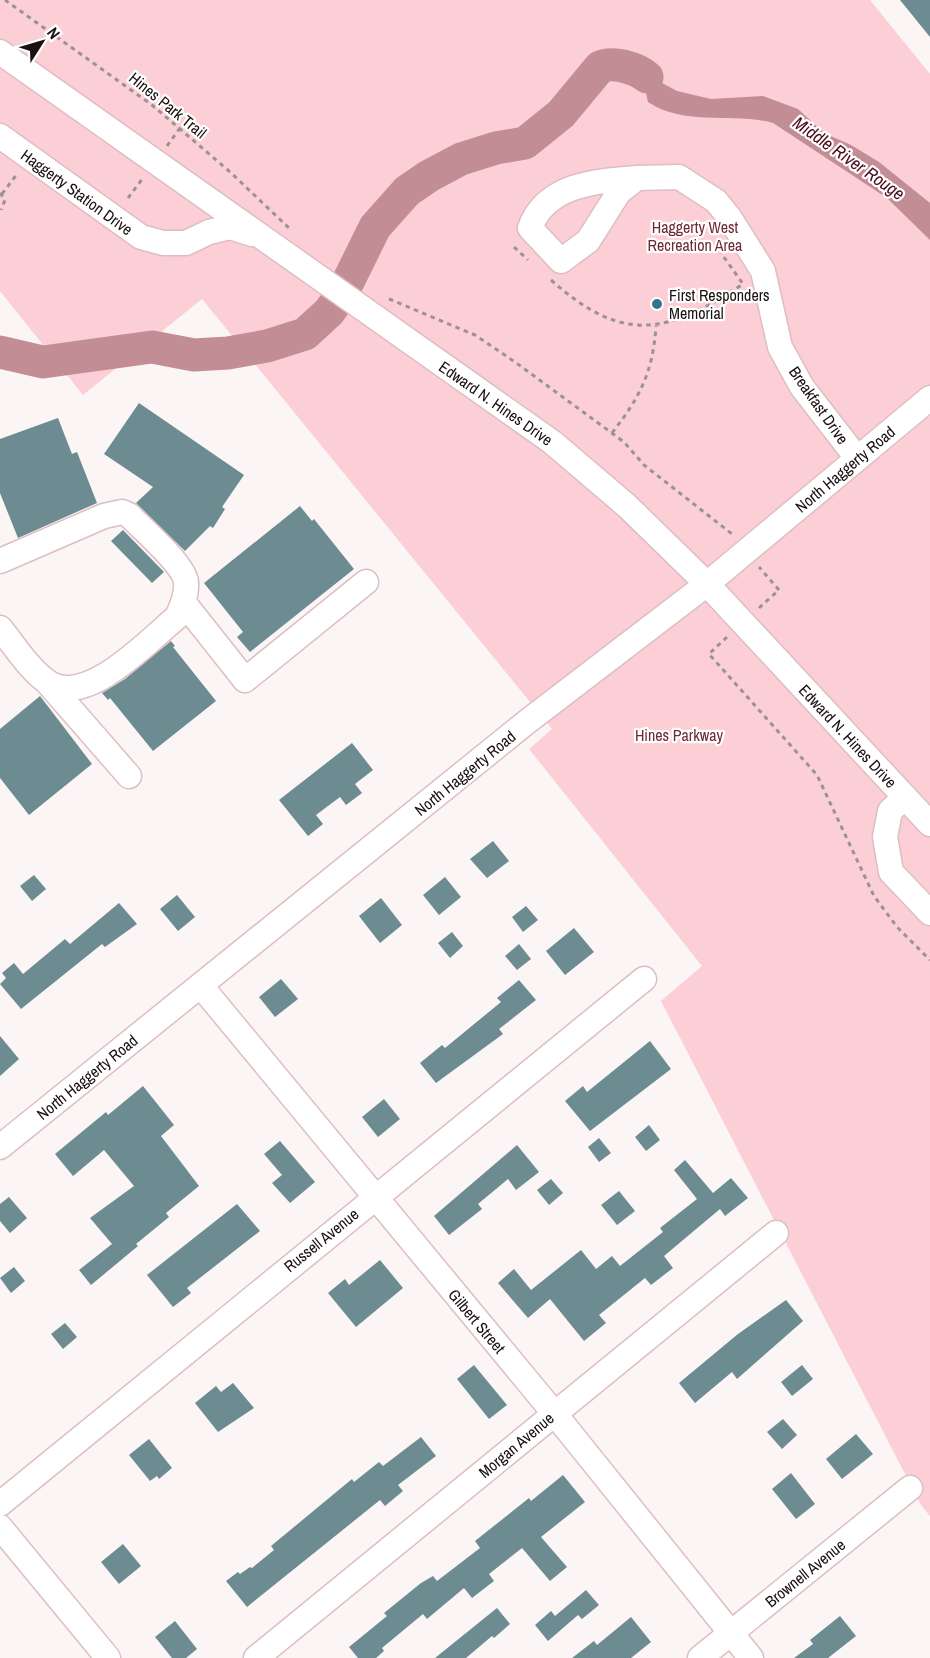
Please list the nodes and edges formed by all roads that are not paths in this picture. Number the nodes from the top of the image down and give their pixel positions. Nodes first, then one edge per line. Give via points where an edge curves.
1 (0, 52) edge
2 (0, 136) edge
3 (637, 178) dead end
4 (260, 236) junction
5 (930, 398) edge
6 (857, 458) junction
7 (0, 561) edge
8 (366, 582) dead end
9 (707, 584) junction
10 (184, 603) junction
11 (0, 628) edge
12 (48, 683) junction
13 (129, 776) dead end
14 (905, 798) junction
15 (930, 824) edge
16 (930, 913) edge
17 (644, 979) dead end
18 (201, 986) junction
19 (0, 1147) edge
20 (375, 1196) junction
21 (776, 1233) dead end
22 (554, 1413) junction
23 (910, 1488) dead end
24 (0, 1504) edge
25 (0, 1527) edge
26 (731, 1634) junction
27 (108, 1658) edge
28 (256, 1658) edge
29 (700, 1658) edge
30 (751, 1658) edge

1 - 4 street, Edward N. Hines Drive
2 - 4 street, Haggerty Station Drive via 141,237 163,243 186,243 230,227
3 - 6 street, Breakfast Drive via 679,177 716,201 729,217 763,271 780,347 802,387
4 - 9 street, Edward N. Hines Drive via 552,442 627,506
5 - 6 street, North Haggerty Road
6 - 9 street, North Haggerty Road
7 - 10 street via 122,512 180,568 186,581
8 - 10 street via 245,680
9 - 14 street, Edward N. Hines Drive
9 - 18 street, North Haggerty Road via 528,722
10 - 12 street via 177,617 99,681 80,689 64,690
11 - 12 street
12 - 13 street
14 - 15 street, Edward N. Hines Drive
14 - 16 street via 891,811 885,837 891,872
17 - 20 street, Russell Avenue
18 - 19 street, North Haggerty Road
18 - 20 street, Gilbert Street
20 - 22 street, Gilbert Street
20 - 24 street, Russell Avenue
21 - 22 street, Morgan Avenue
22 - 26 street, Gilbert Street
22 - 28 street, Morgan Avenue
23 - 26 street, Brownell Avenue
25 - 27 street
26 - 29 street, Brownell Avenue
26 - 30 street, Gilbert Street

